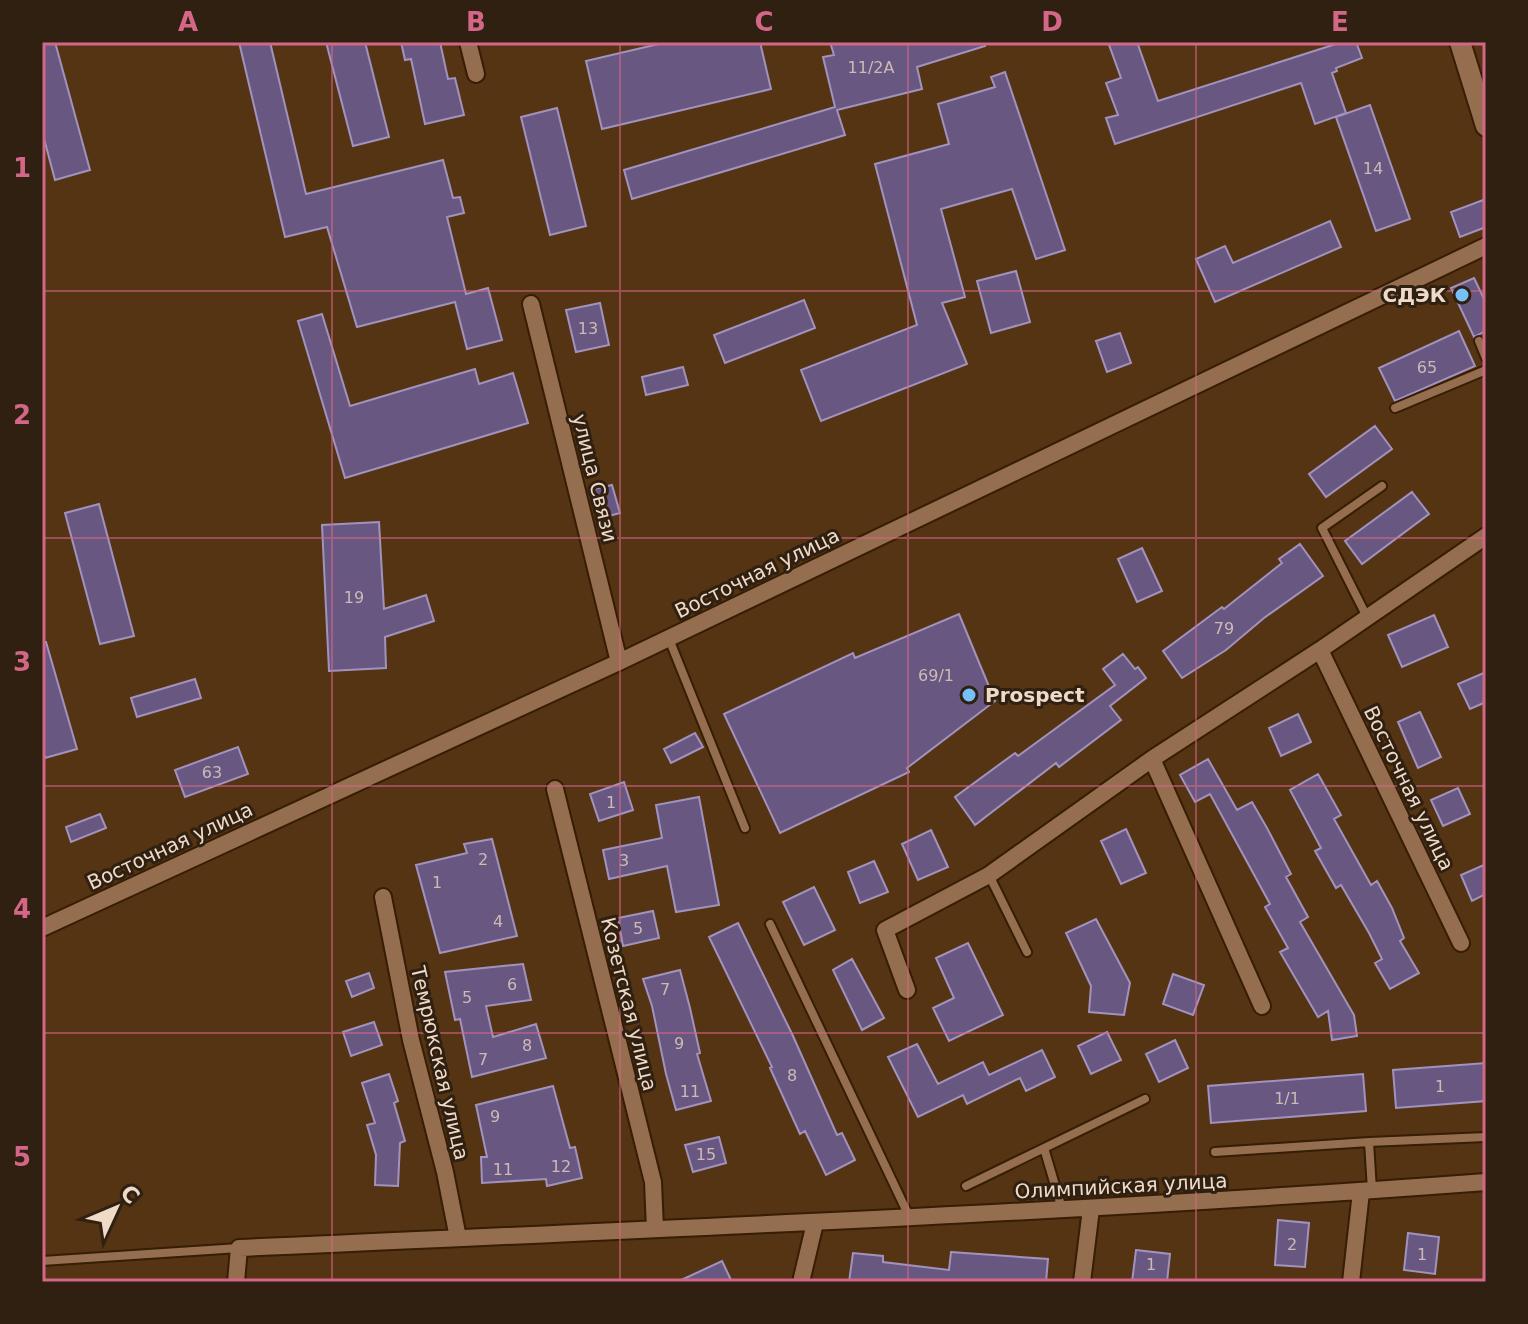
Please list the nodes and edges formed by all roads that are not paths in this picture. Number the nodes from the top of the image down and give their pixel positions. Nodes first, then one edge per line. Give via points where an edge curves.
1 (468, 42) edge
2 (1460, 42) edge
3 (476, 74) dead end
4 (1486, 126) edge
5 (1486, 246) edge
6 (531, 304) dead end
7 (1479, 341) dead end
8 (1486, 358) edge
9 (1486, 370) edge
10 (1395, 408) dead end
11 (1382, 486) dead end
12 (1484, 545) edge
13 (1367, 617) junction
14 (669, 638) junction
15 (1320, 650) junction
16 (619, 662) junction
17 (1152, 759) junction
18 (555, 789) dead end
19 (745, 828) dead end
20 (989, 875) junction
21 (383, 897) dead end
22 (770, 924) dead end
23 (42, 928) edge
24 (1461, 943) dead end
25 (1027, 952) dead end
26 (907, 990) dead end
27 (1262, 1006) dead end
28 (1145, 1099) dead end
29 (1486, 1137) edge
30 (1369, 1142) junction
31 (1044, 1148) junction
32 (1215, 1152) dead end
33 (1486, 1182) edge
34 (966, 1186) dead end
35 (1366, 1191) junction
36 (1091, 1209) junction
37 (1062, 1210) junction
38 (910, 1218) junction
39 (815, 1223) junction
40 (655, 1229) junction
41 (458, 1238) junction
42 (239, 1248) junction
43 (42, 1261) edge
44 (236, 1282) edge
45 (801, 1282) edge
46 (1082, 1282) edge
47 (1351, 1282) edge

1 - 3 street
2 - 4 street
5 - 14 street, Восточная улица
6 - 16 street, улица Связи
7 - 8 lane
9 - 10 lane
11 - 13 lane via 1322,528
12 - 13 street
13 - 15 street
14 - 16 street, Восточная улица
14 - 19 lane
15 - 17 street
15 - 24 street, Восточная улица
16 - 23 street, Восточная улица
17 - 20 street
17 - 27 street
18 - 40 street, Козетская улица via 653,1182
20 - 25 lane
20 - 26 street via 885,930
21 - 41 street, Темрюкская улица
22 - 38 lane
28 - 31 lane
29 - 30 lane
30 - 32 lane
30 - 35 lane
31 - 34 lane
31 - 37 lane
33 - 35 street, Олимпийская улица
35 - 36 street, Олимпийская улица
35 - 47 street
36 - 37 street, Олимпийская улица
36 - 46 street
37 - 38 street, Олимпийская улица
38 - 39 street, Олимпийская улица
39 - 40 street, Олимпийская улица
39 - 45 street
40 - 41 street, Олимпийская улица
41 - 42 street, Олимпийская улица
42 - 43 lane
42 - 44 street

